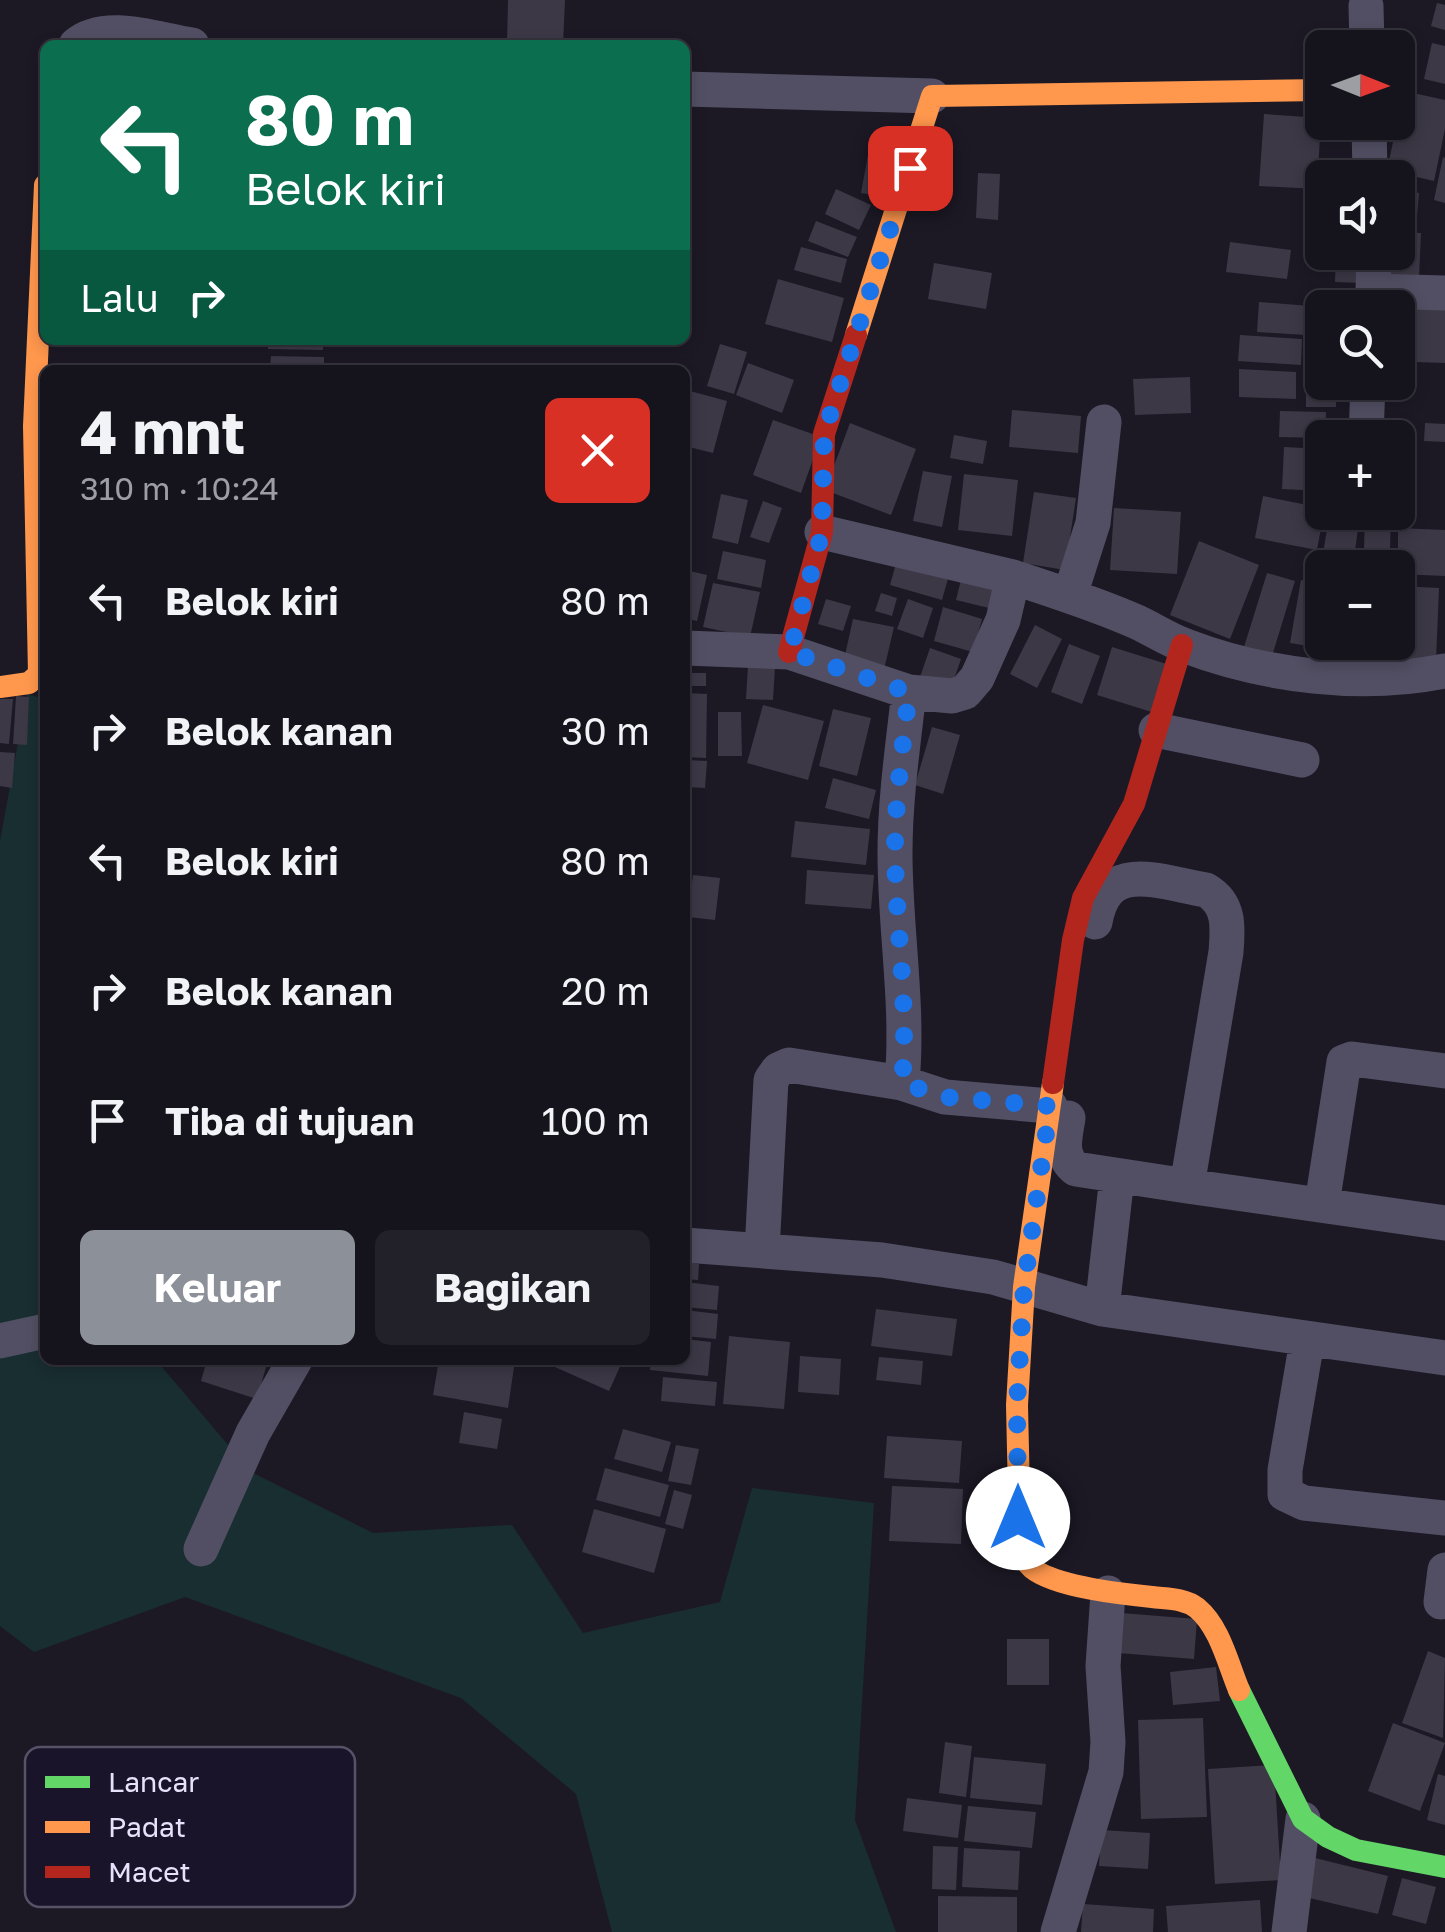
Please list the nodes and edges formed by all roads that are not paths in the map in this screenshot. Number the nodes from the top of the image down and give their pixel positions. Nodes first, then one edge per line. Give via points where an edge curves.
1 (1366, 6) dead end
2 (1366, 30) edge
3 (82, 40) edge
4 (160, 40) edge
5 (690, 89) edge
6 (1305, 90) edge
7 (932, 96) junction
8 (1445, 293) edge
9 (40, 295) edge
10 (1415, 296) edge
11 (1104, 422) dead end
12 (822, 532) junction
13 (1013, 577) junction
14 (1070, 596) junction
15 (1182, 644) junction
16 (690, 648) edge
17 (790, 652) junction
18 (1445, 670) edge
19 (0, 686) edge
20 (909, 692) junction
21 (1156, 730) junction
22 (1302, 760) dead end
23 (1445, 1071) edge
24 (902, 1083) junction
25 (1050, 1106) junction
26 (1117, 1177) junction
27 (1187, 1186) junction
28 (1322, 1204) junction
29 (1445, 1223) edge
30 (690, 1245) edge
31 (762, 1251) junction
32 (1024, 1287) junction
33 (1102, 1309) junction
34 (40, 1333) edge
35 (1307, 1340) junction
36 (0, 1341) edge
37 (1445, 1358) edge
38 (292, 1365) edge
39 (1445, 1518) edge
40 (201, 1548) dead end
41 (1108, 1593) junction
42 (1304, 1819) junction
43 (1445, 1867) edge
44 (1058, 1932) edge
45 (1289, 1932) edge

1 - 2 street
3 - 4 street via 109,32
5 - 7 street
6 - 7 street
7 - 12 street via 824,434
8 - 10 street
9 - 19 street via 34,426 39,674 29,683
11 - 14 street via 1093,523
12 - 13 street
12 - 17 street
13 - 14 street
13 - 20 street via 992,648 965,692
14 - 15 street
15 - 18 street via 1316,676 1410,678
15 - 21 street
16 - 17 street
17 - 20 street
20 - 24 street via 896,822 906,995
21 - 22 street
21 - 25 street via 1134,804 1083,898
23 - 28 street via 1344,1062
24 - 25 street via 945,1097
24 - 31 street via 790,1065 778,1070 771,1080
25 - 32 street
26 - 27 street
26 - 27 street via 1076,1169 1064,1150 1098,902 1106,888 1132,878 1206,890 1228,923
26 - 33 street
27 - 28 street
28 - 29 street
30 - 31 street
31 - 32 street via 882,1260
32 - 33 street
32 - 41 street via 1017,1404 1024,1557 1052,1578
33 - 35 street
34 - 36 street
35 - 37 street
35 - 39 street via 1285,1494 1304,1503
38 - 40 street via 252,1433
41 - 42 street via 1180,1600 1206,1618
41 - 44 street via 1106,1772
42 - 43 street via 1356,1850
42 - 45 street

